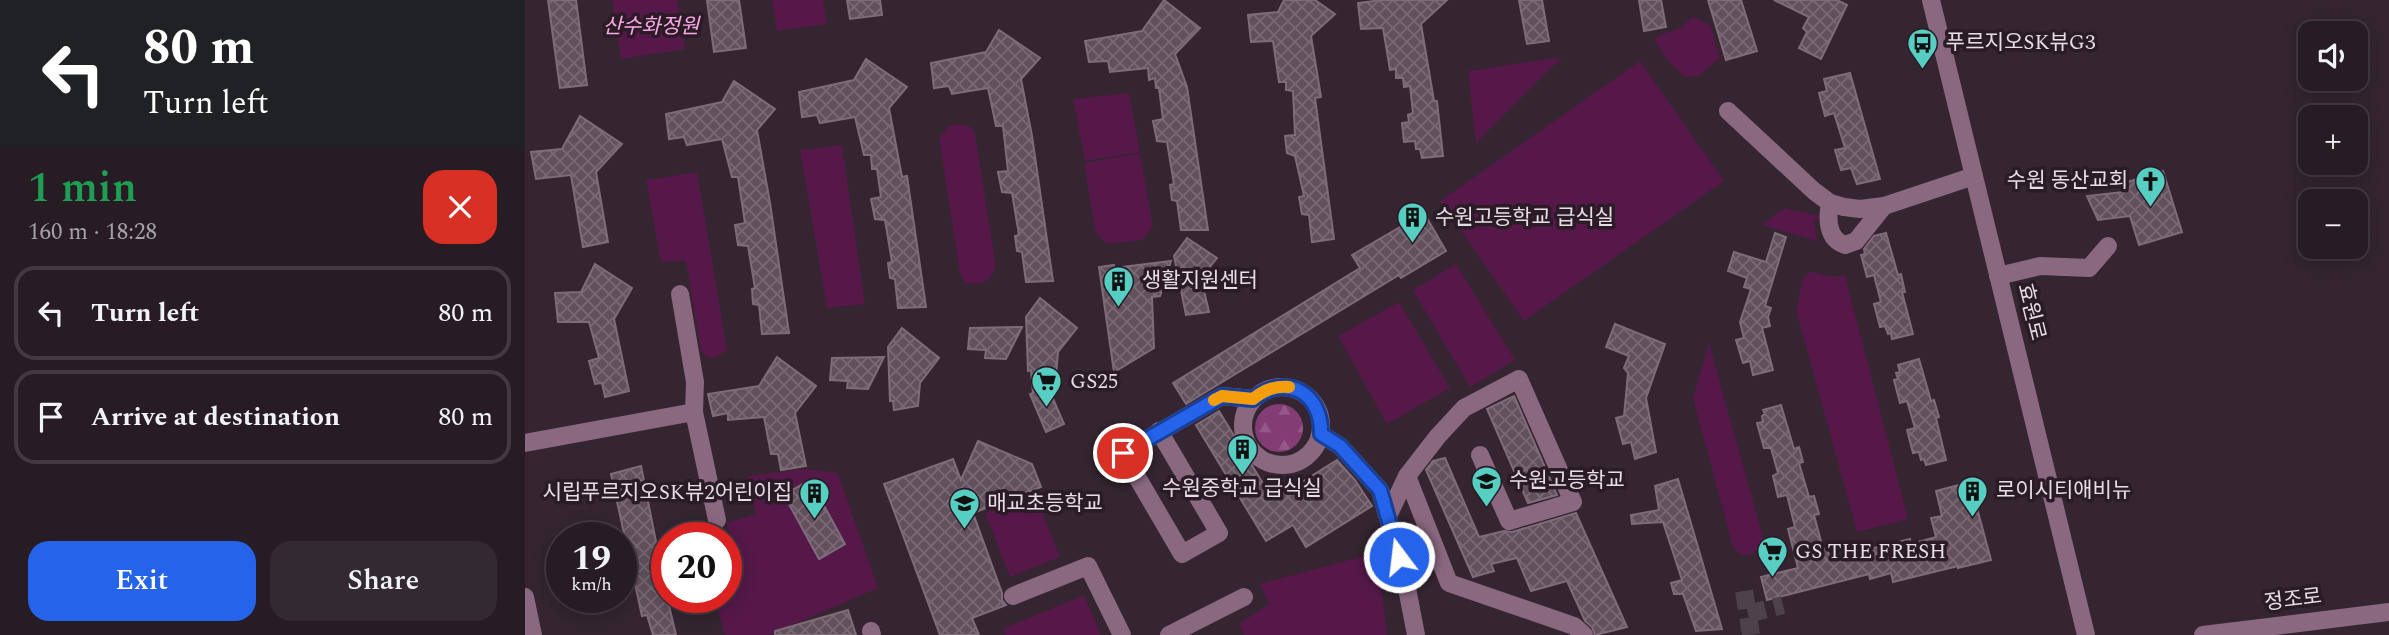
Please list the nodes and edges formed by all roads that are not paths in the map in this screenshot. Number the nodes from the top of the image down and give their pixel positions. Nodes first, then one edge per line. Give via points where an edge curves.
1 (1931, 0) edge
2 (1728, 111) dead end
3 (1974, 176) junction
4 (1830, 203) junction
5 (1884, 206) junction
6 (2108, 246) dead end
7 (1999, 276) junction
8 (680, 294) dead end
9 (1253, 399) junction
10 (694, 412) junction
11 (1159, 431) junction
12 (1321, 434) junction
13 (525, 443) edge
14 (1480, 455) dead end
15 (1407, 476) junction
16 (1388, 516) junction
17 (717, 520) dead end
18 (1013, 596) dead end
19 (525, 597) edge
20 (1244, 597) dead end
21 (2389, 612) edge
22 (2251, 632) edge
23 (533, 635) edge
24 (1122, 635) edge
25 (1170, 635) edge
26 (1416, 635) edge
27 (1584, 635) edge
28 (2086, 635) edge
29 (2203, 635) edge

1 - 3 street, 효원로
2 - 4 street
3 - 5 street
3 - 7 street, 효원로
4 - 5 street via 1860,209
4 - 5 street via 1830,229 1845,245 1856,241
6 - 7 street via 2089,268 2040,266
7 - 28 street, 효원로
8 - 10 street via 695,382
9 - 11 street via 1222,396
9 - 12 street via 1275,387 1300,390 1317,408
9 - 12 street via 1246,410 1244,435 1257,457 1269,464 1283,466 1307,457
10 - 13 street
10 - 17 street
11 - 11 street via 1123,453 1182,554 1219,533
12 - 16 street via 1340,446 1380,490
14 - 15 street via 1509,521 1573,502 1519,379 1464,408
15 - 16 street
15 - 27 street via 1449,583 1574,626
16 - 26 street
18 - 24 street via 1088,566
19 - 23 street
20 - 25 street
21 - 22 street, 정조로
22 - 29 street, 정조로

